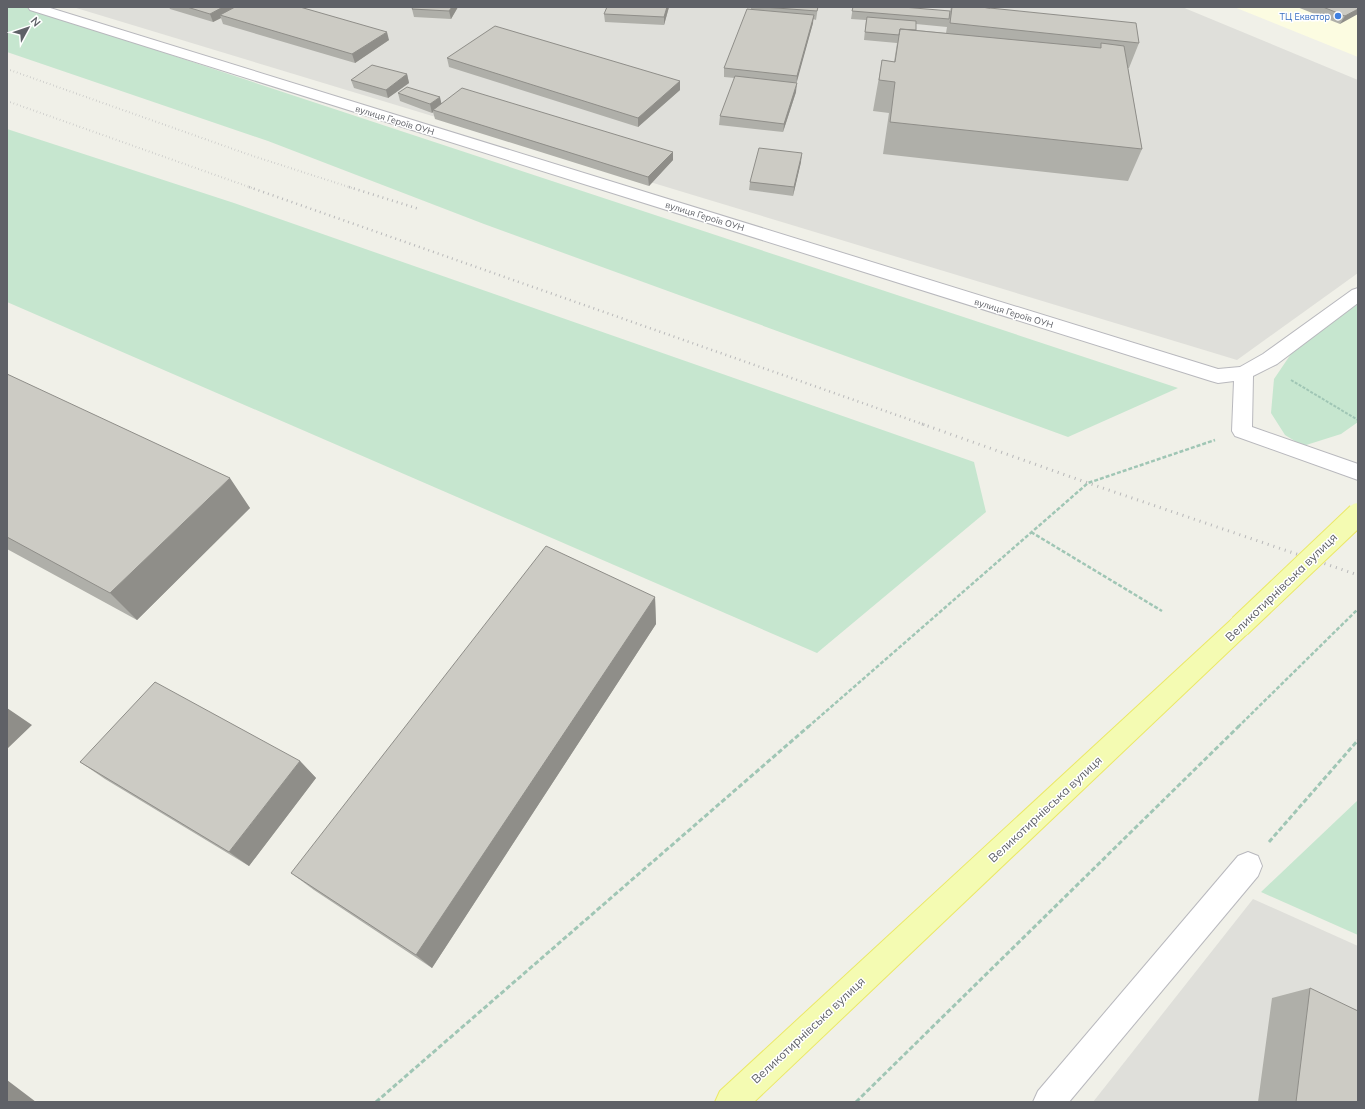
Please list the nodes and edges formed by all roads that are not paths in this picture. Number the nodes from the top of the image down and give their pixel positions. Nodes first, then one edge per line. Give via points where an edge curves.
1 (34, 7) edge
2 (1358, 294) edge
3 (1244, 373) junction
4 (1358, 472) edge
5 (1358, 514) edge
6 (1248, 866) road end
7 (731, 1102) edge
8 (1049, 1102) edge

1 - 3 street, вулиця Героїв ОУН via 1218,376
2 - 3 street, вулиця Героїв ОУН via 1270,359
3 - 4 street via 1242,431
5 - 7 main road, Великотирнівська вулиця, bridge
6 - 8 street

